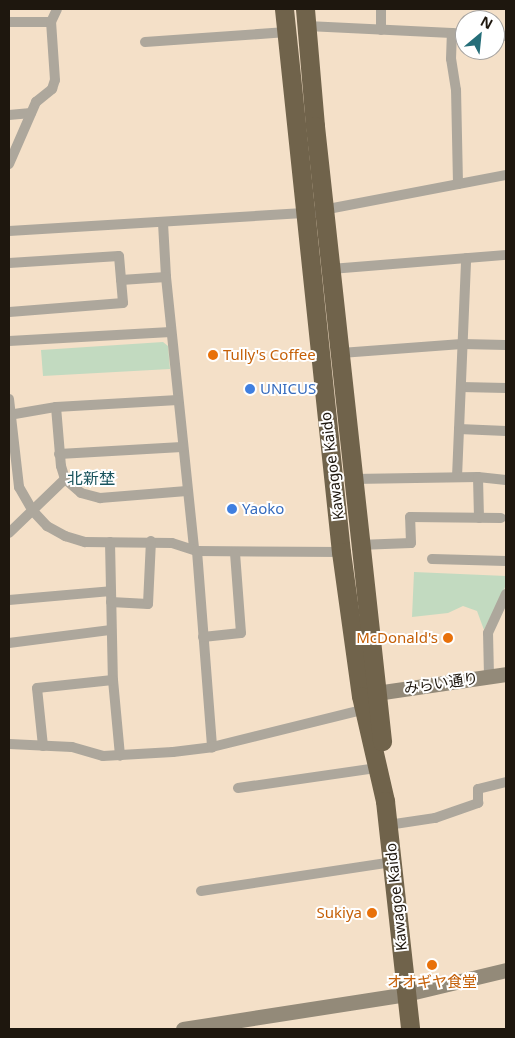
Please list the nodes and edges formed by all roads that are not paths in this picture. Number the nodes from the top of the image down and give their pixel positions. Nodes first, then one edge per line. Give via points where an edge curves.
1 (284, 9) edge
2 (381, 9) edge
3 (52, 14) edge
4 (306, 18) edge
5 (9, 22) edge
6 (381, 30) junction
7 (287, 32) junction
8 (452, 33) junction
9 (455, 33) edge
10 (145, 42) dead end
11 (31, 113) junction
12 (9, 115) edge
13 (9, 164) edge
14 (506, 175) edge
15 (458, 184) junction
16 (316, 212) junction
17 (164, 223) junction
18 (9, 231) edge
19 (506, 255) edge
20 (466, 258) junction
21 (9, 263) edge
22 (331, 269) junction
23 (166, 277) junction
24 (121, 280) junction
25 (9, 312) edge
26 (171, 332) junction
27 (9, 341) edge
28 (462, 344) junction
29 (506, 345) edge
30 (341, 353) junction
31 (461, 387) junction
32 (506, 388) edge
33 (9, 399) edge
34 (178, 400) junction
35 (56, 407) junction
36 (10, 415) edge
37 (459, 430) junction
38 (506, 431) edge
39 (182, 447) junction
40 (59, 454) junction
41 (12, 470) edge
42 (457, 477) junction
43 (478, 477) junction
44 (65, 479) junction
45 (353, 480) junction
46 (506, 480) edge
47 (187, 491) junction
48 (33, 511) junction
49 (479, 518) junction
50 (501, 518) dead end
51 (9, 533) edge
52 (151, 541) junction
53 (110, 542) junction
54 (360, 545) junction
55 (196, 551) junction
56 (341, 552) junction
57 (235, 553) junction
58 (432, 559) dead end
59 (506, 561) edge
60 (111, 591) junction
61 (506, 594) edge
62 (9, 600) edge
63 (110, 602) junction
64 (111, 630) junction
65 (203, 636) junction
66 (9, 643) edge
67 (506, 674) edge
68 (489, 676) junction
69 (113, 680) junction
70 (376, 693) junction
71 (364, 710) junction
72 (9, 744) edge
73 (43, 746) junction
74 (212, 747) junction
75 (120, 756) junction
76 (376, 768) junction
77 (506, 782) edge
78 (238, 788) dead end
79 (385, 801) junction
80 (388, 825) junction
81 (392, 862) junction
82 (201, 891) dead end
83 (506, 970) edge
84 (406, 994) junction
85 (183, 1029) edge
86 (410, 1029) edge

1 - 7 highway, Kawagoe Kaido
2 - 6 street
3 - 5 street
3 - 11 street via 55,80 52,89 36,102
4 - 6 street
4 - 16 highway, Kawagoe Kaido
6 - 8 street
7 - 10 street
7 - 16 highway, Kawagoe Kaido
8 - 9 street
8 - 15 street
11 - 12 street
11 - 13 street
14 - 15 street
15 - 16 street
16 - 17 street
16 - 22 highway, Kawagoe Kaido
16 - 56 highway, Kawagoe Kaido
17 - 18 street
17 - 23 street
19 - 20 street
20 - 22 street
20 - 28 street
21 - 24 street via 119,256
22 - 30 highway, Kawagoe Kaido
23 - 24 street
23 - 26 street
24 - 25 street via 123,304
26 - 27 street
26 - 34 street
28 - 29 street
28 - 30 street
28 - 31 street
30 - 45 highway, Kawagoe Kaido
31 - 32 street
31 - 37 street
33 - 36 street
34 - 35 street
34 - 39 street
35 - 36 street
35 - 40 street
36 - 41 street
37 - 38 street
37 - 42 street
39 - 40 street
39 - 47 street
40 - 44 street
41 - 48 street
42 - 43 street
42 - 45 street
43 - 46 street
43 - 49 street
44 - 47 street via 90,497
44 - 48 street
45 - 54 highway, Kawagoe Kaido
47 - 55 street
48 - 51 street
48 - 53 street via 47,526 65,536 85,542
49 - 50 street
49 - 54 street via 410,517 410,542
52 - 53 street
52 - 55 street
52 - 63 street via 148,604
53 - 60 street
54 - 70 highway, Kawagoe Kaido
55 - 57 street
55 - 65 street
56 - 57 street
56 - 71 highway, Kawagoe Kaido
57 - 65 street via 241,633
58 - 59 street
60 - 62 street
60 - 63 street
61 - 68 street via 488,632
63 - 64 street
64 - 66 street
64 - 69 street
65 - 74 street
67 - 68 main road, みらい通り
68 - 70 main road, みらい通り
69 - 73 street via 38,688
69 - 75 street
70 - 71 street
70 - 79 highway, Kawagoe Kaido
71 - 74 street
71 - 76 highway, Kawagoe Kaido
72 - 73 street
73 - 75 street via 72,746 103,756
74 - 75 street
76 - 78 street
76 - 79 highway, Kawagoe Kaido
77 - 80 street via 478,789 478,803 435,818
79 - 80 highway, Kawagoe Kaido
80 - 81 highway, Kawagoe Kaido
81 - 82 street
81 - 84 highway, Kawagoe Kaido
83 - 84 main road
84 - 85 main road
84 - 86 highway, Kawagoe Kaido

